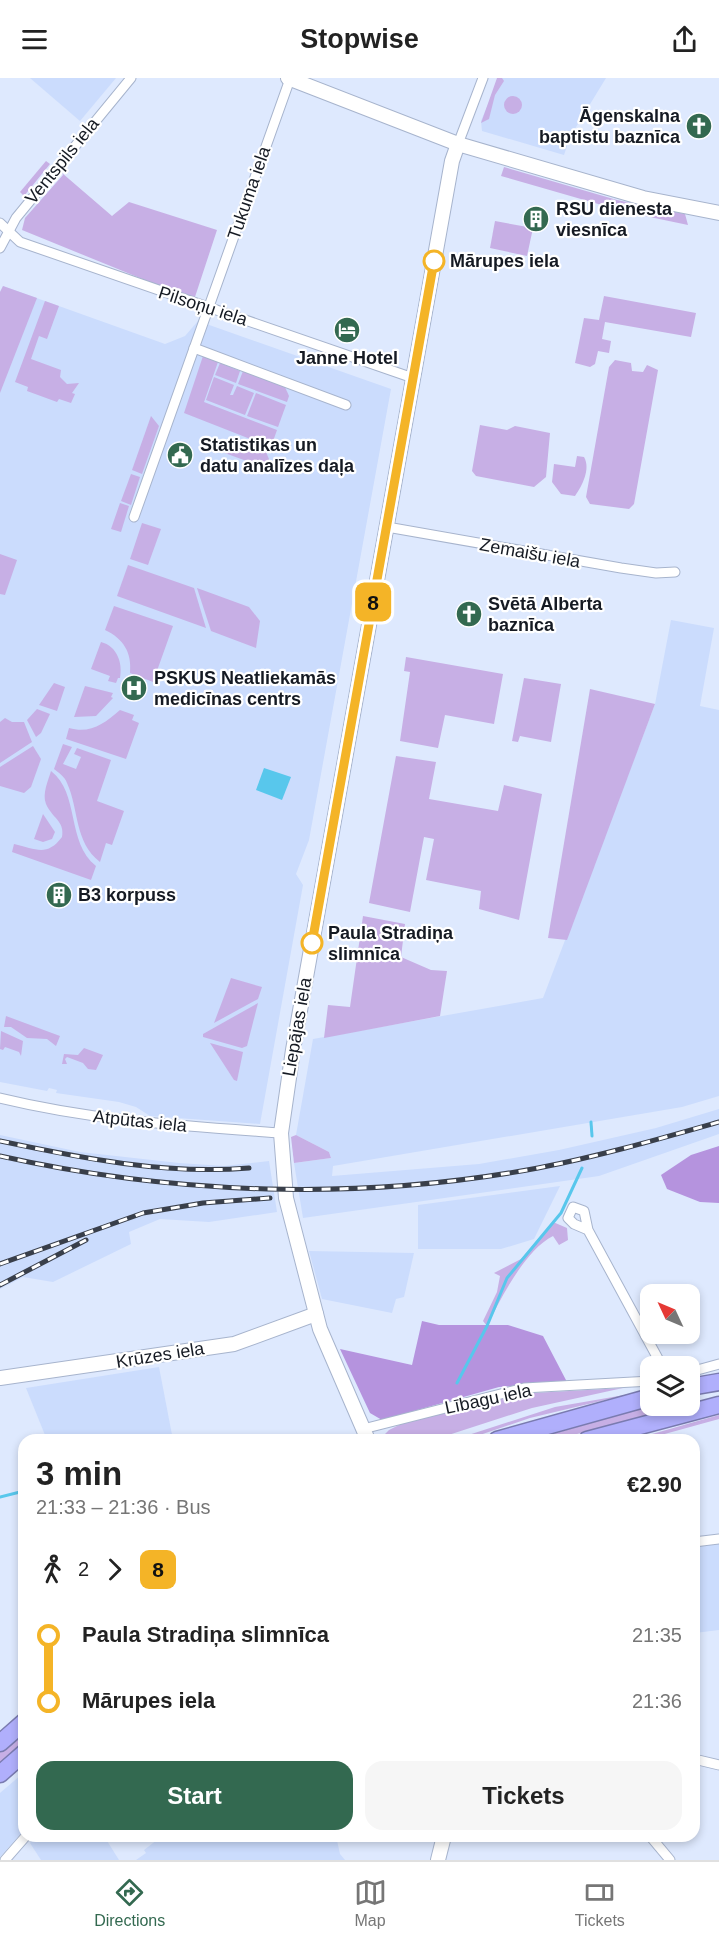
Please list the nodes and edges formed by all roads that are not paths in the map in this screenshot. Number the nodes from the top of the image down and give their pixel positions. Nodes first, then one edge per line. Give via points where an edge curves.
1 (130, 78) edge
2 (289, 78) edge
3 (483, 78) edge
4 (459, 144) junction
5 (719, 213) edge
6 (0, 223) edge
7 (8, 233) junction
8 (0, 248) edge
9 (209, 307) junction
10 (194, 348) junction
11 (413, 378) junction
12 (346, 405) dead end
13 (134, 517) dead end
14 (387, 527) junction
15 (675, 573) dead end
16 (0, 1098) edge
17 (281, 1133) junction
18 (588, 1230) dead end
19 (315, 1314) junction
20 (657, 1356) edge
21 (719, 1365) edge
22 (700, 1370) edge
23 (0, 1378) edge
24 (640, 1382) edge
25 (719, 1382) edge
26 (700, 1385) edge
27 (640, 1399) edge
28 (719, 1405) edge
29 (366, 1434) edge
30 (369, 1434) edge
31 (518, 1434) edge
32 (610, 1434) edge
33 (719, 1539) edge
34 (700, 1541) edge
35 (18, 1727) edge
36 (0, 1743) edge
37 (18, 1758) edge
38 (700, 1760) edge
39 (719, 1765) edge
40 (0, 1774) edge
41 (21, 1842) edge
42 (442, 1842) edge
43 (655, 1842) edge
44 (5, 1860) edge
45 (438, 1860) edge
46 (670, 1860) edge

1 - 7 street, Ventspils iela
2 - 4 street
2 - 9 street, Tukuma iela
3 - 4 street, Liepājas iela
4 - 5 street via 643,198
4 - 11 street, Liepājas iela via 442,210
6 - 7 street, Pilsoņu iela
7 - 8 street, Ventspils iela
7 - 9 street, Pilsoņu iela via 20,242
9 - 10 street, Tukuma iela
9 - 11 street, Pilsoņu iela
10 - 12 street
10 - 13 street, Tukuma iela
11 - 14 street, Liepājas iela
14 - 15 street, Zemaišu iela via 621,568
14 - 17 street, Liepājas iela
16 - 17 street, Atpūtas iela via 115,1121
17 - 19 street, Liepājas iela via 286,1198
18 - 20 street
19 - 23 street, Krūzes iela via 234,1344
19 - 29 street, Liepājas iela
21 - 22 street
24 - 30 street, Lībagu iela via 524,1388
25 - 26 highway
27 - 31 highway
28 - 32 highway
33 - 34 street
35 - 36 highway
37 - 40 highway
38 - 39 street
41 - 44 street
42 - 45 street
43 - 46 street

